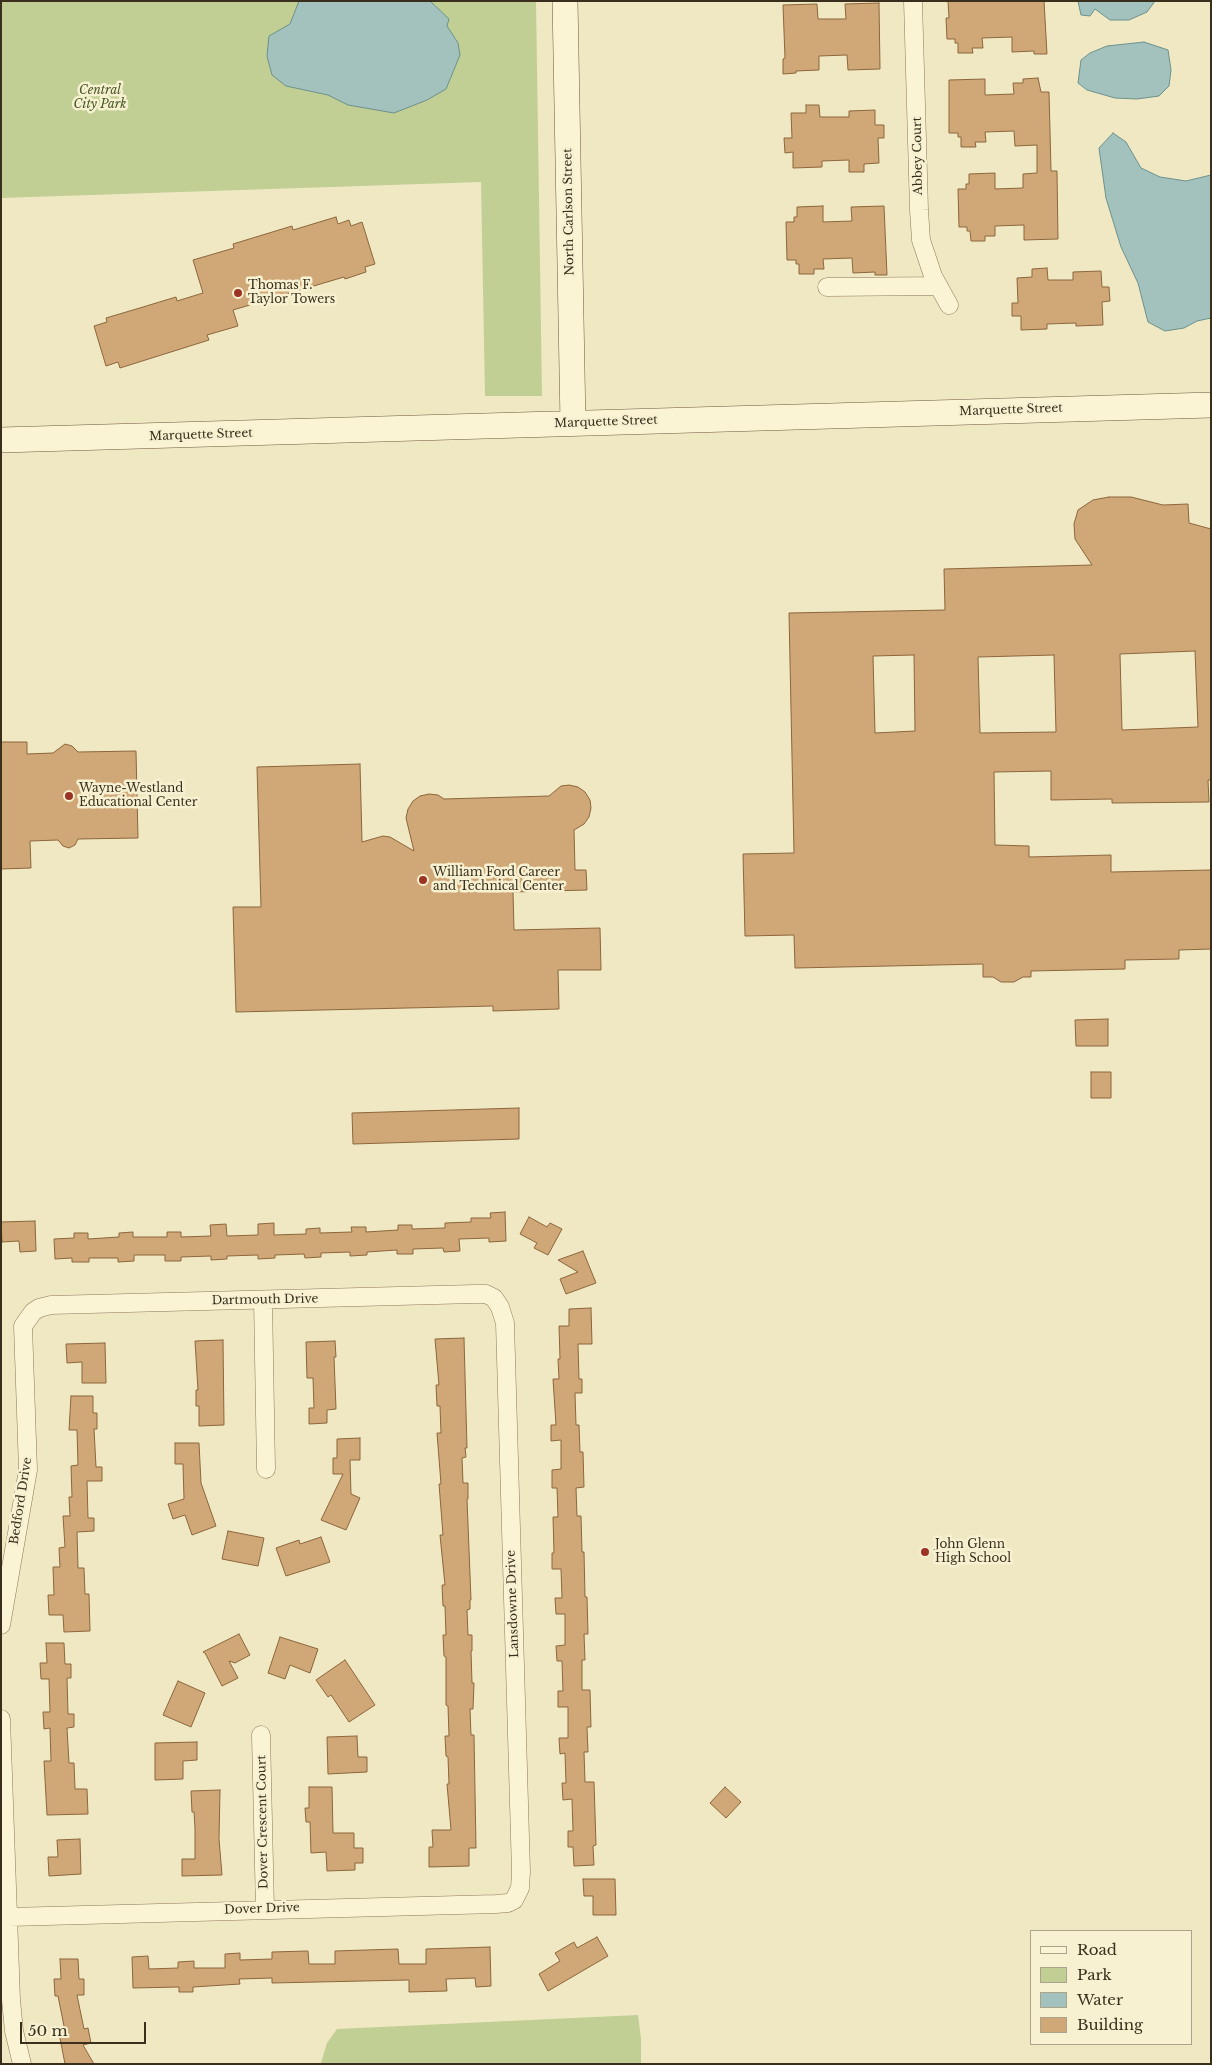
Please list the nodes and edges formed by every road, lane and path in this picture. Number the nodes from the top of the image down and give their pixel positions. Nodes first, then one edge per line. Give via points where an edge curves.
1 (565, 1) edge
2 (914, 1) edge
3 (938, 286) junction
4 (827, 287) dead end
5 (949, 305) dead end
6 (1211, 404) edge
7 (573, 423) junction
8 (1, 440) edge
9 (263, 1300) junction
10 (500, 1306) joint
11 (28, 1318) joint
12 (266, 1469) dead end
13 (1, 1625) edge
14 (1, 1719) edge
15 (261, 1735) dead end
16 (514, 1900) joint
17 (265, 1909) junction
18 (9, 1917) junction
19 (22, 2064) edge

1 - 7 street, North Carlson Street
2 - 3 street, Abbey Court via 920,217 925,256
3 - 4 street
3 - 5 street, Abbey Court
6 - 7 street, Marquette Street
7 - 8 street, Marquette Street
9 - 10 street, Dartmouth Drive via 486,1294
9 - 11 street, Dartmouth Drive via 51,1305 39,1308
9 - 12 street
10 - 16 street, Lansdowne Drive via 505,1324 521,1872 520,1888
11 - 13 street, Bedford Drive via 23,1326 23,1335 28,1470
14 - 18 street
15 - 17 street, Dover Crescent Court
16 - 17 street, Dover Drive via 496,1904
17 - 18 street, Dover Drive
18 - 19 street via 14,2031

